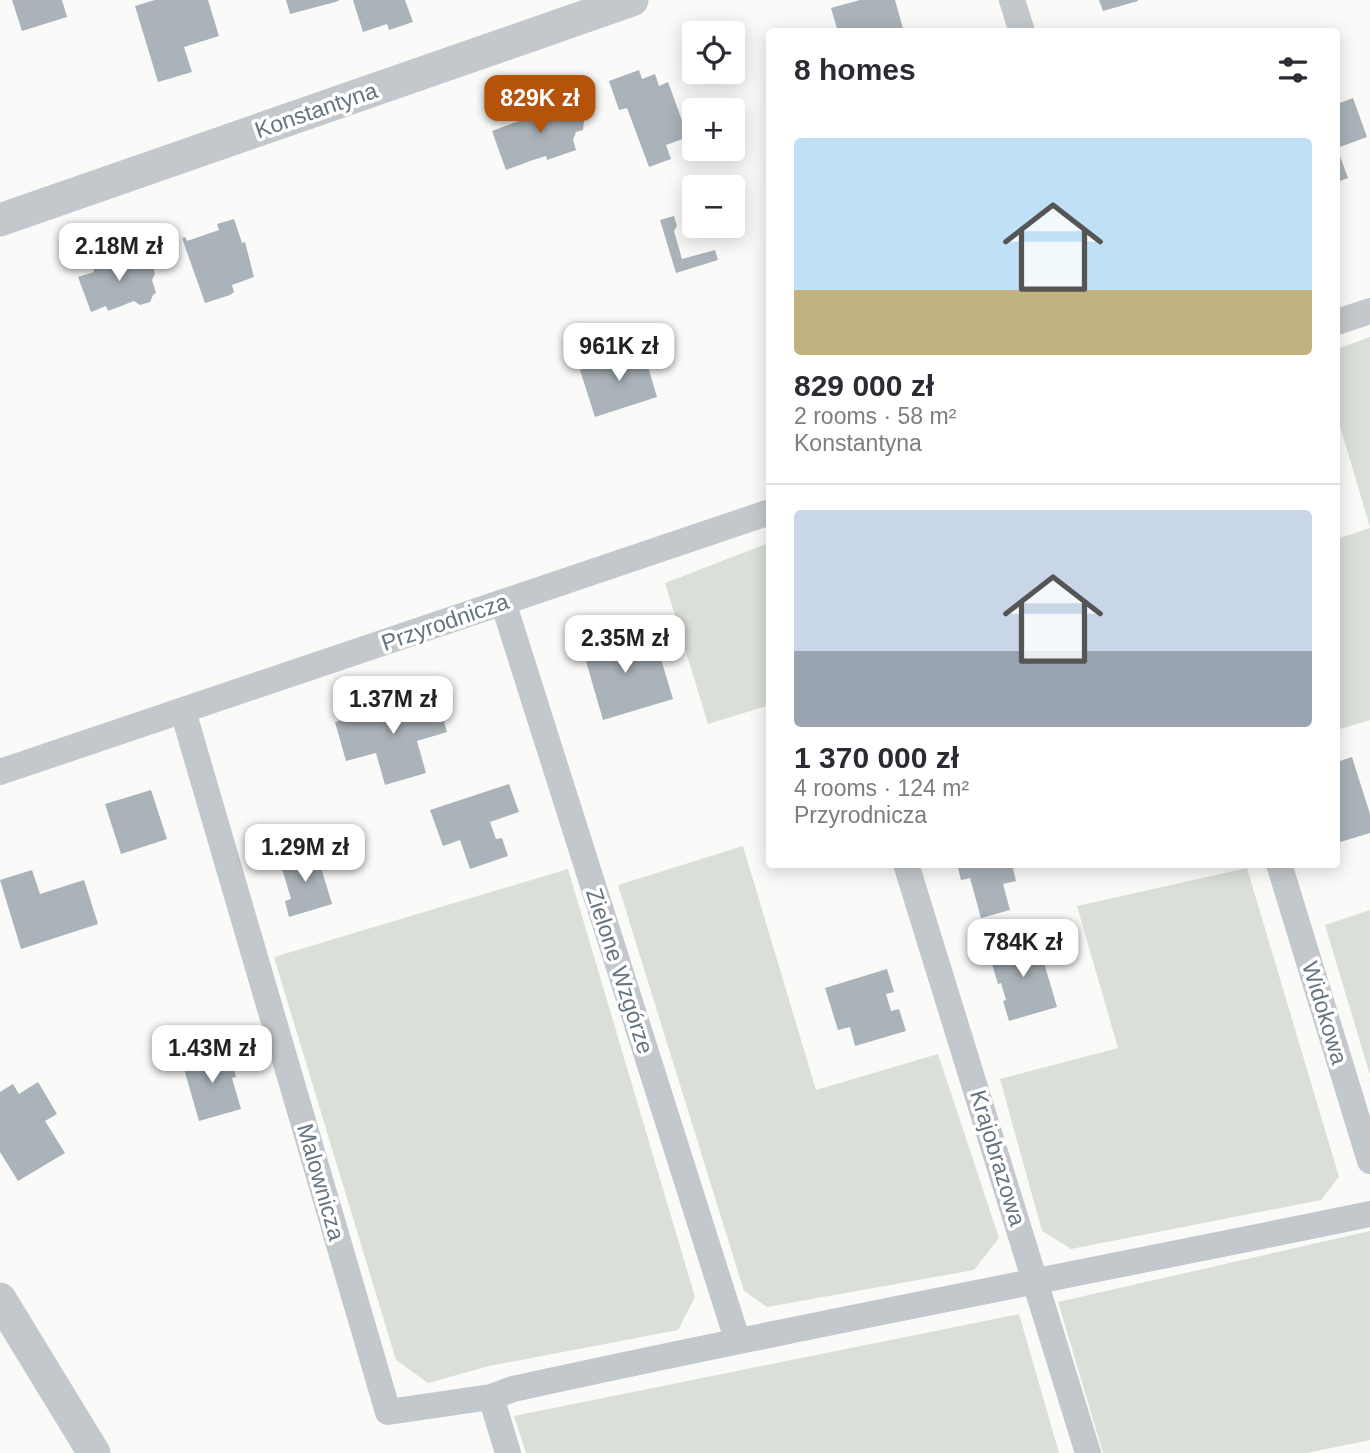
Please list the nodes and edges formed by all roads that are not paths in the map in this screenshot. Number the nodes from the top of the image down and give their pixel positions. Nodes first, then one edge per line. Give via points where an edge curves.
1 (632, 0) edge
2 (1012, 0) edge
3 (1021, 28) edge
4 (0, 220) edge
5 (1370, 311) edge
6 (1340, 321) edge
7 (766, 513) edge
8 (503, 602) junction
9 (183, 711) junction
10 (0, 772) edge
11 (907, 868) edge
12 (1280, 868) edge
13 (1370, 1161) edge
14 (1370, 1214) edge
15 (1036, 1283) junction
16 (0, 1299) edge
17 (737, 1339) junction
18 (491, 1397) junction
19 (94, 1453) edge
20 (508, 1453) edge
21 (1088, 1453) edge

1 - 4 street, Konstantyna
2 - 3 street
5 - 6 street
7 - 8 street, Przyrodnicza
8 - 9 street, Przyrodnicza
8 - 17 street, Zielone Wzgórze
9 - 10 street, Przyrodnicza
9 - 18 street, Malownicza via 388,1412
11 - 15 street, Krajobrazowa
12 - 13 street, Widokowa
14 - 15 street
15 - 17 street
15 - 21 street, Krajobrazowa
16 - 19 street
17 - 18 street via 513,1388
18 - 20 street

